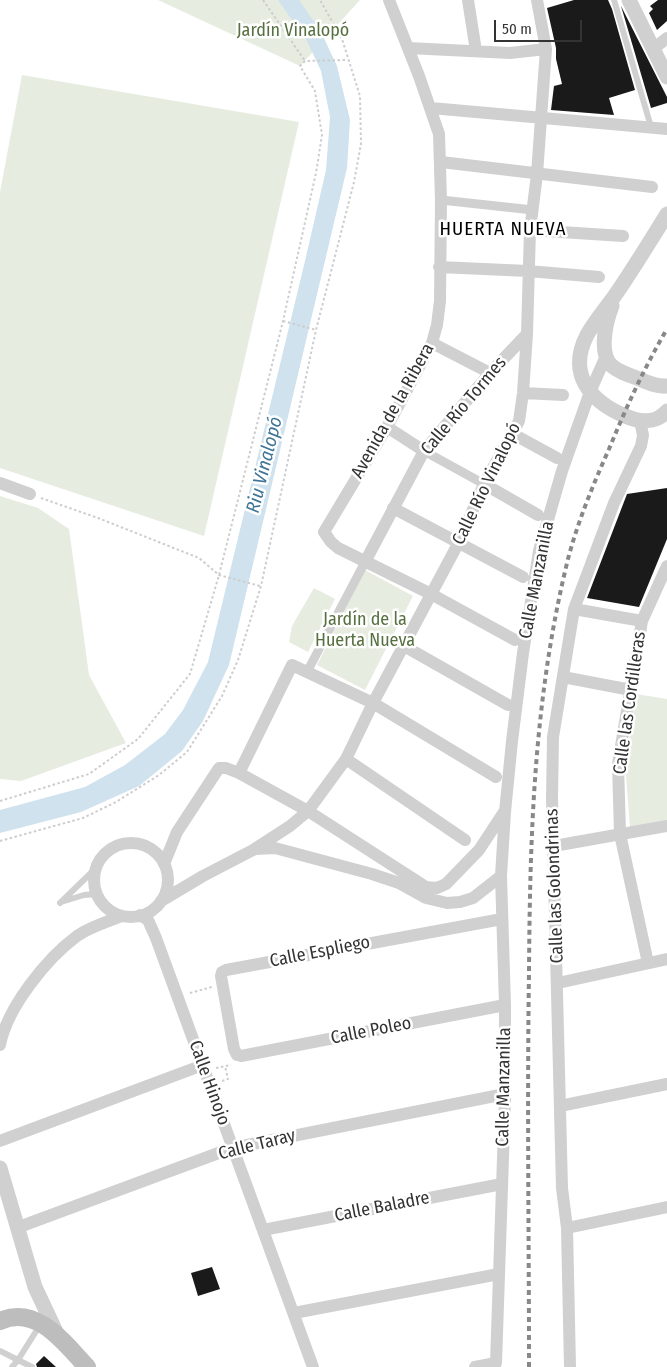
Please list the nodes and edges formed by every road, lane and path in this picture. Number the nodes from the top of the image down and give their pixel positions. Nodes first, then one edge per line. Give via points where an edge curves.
1 (262, 0) edge
2 (320, 0) edge
3 (389, 0) edge
4 (468, 0) edge
5 (537, 0) edge
6 (614, 0) edge
7 (629, 0) edge
8 (667, 38) edge
9 (408, 48) junction
10 (546, 49) junction
11 (653, 49) junction
12 (476, 50) junction
13 (347, 60) junction
14 (305, 61) junction
15 (667, 77) edge
16 (431, 108) junction
17 (541, 117) junction
18 (651, 127) junction
19 (667, 129) edge
20 (441, 162) junction
21 (537, 174) junction
22 (652, 187) dead end
23 (441, 200) junction
24 (533, 210) junction
25 (667, 214) edge
26 (530, 230) junction
27 (623, 236) dead end
28 (439, 267) junction
29 (528, 271) junction
30 (599, 277) dead end
31 (617, 293) junction
32 (282, 321) junction
33 (316, 330) junction
34 (526, 334) junction
35 (432, 343) junction
36 (606, 356) junction
37 (490, 374) junction
38 (667, 386) edge
39 (590, 392) junction
40 (523, 393) junction
41 (563, 395) dead end
42 (667, 411) edge
43 (640, 421) junction
44 (387, 427) junction
45 (513, 434) junction
46 (424, 451) junction
47 (557, 458) dead end
48 (0, 483) edge
49 (484, 484) junction
50 (30, 494) joint
51 (393, 508) junction
52 (538, 514) dead end
53 (459, 542) junction
54 (365, 562) junction
55 (667, 566) edge
56 (219, 575) junction
57 (523, 577) dead end
58 (261, 586) junction
59 (431, 594) junction
60 (574, 609) junction
61 (642, 621) junction
62 (515, 640) dead end
63 (404, 646) junction
64 (307, 672) junction
65 (563, 677) junction
66 (630, 690) junction
67 (373, 703) junction
68 (508, 705) dead end
69 (346, 759) junction
70 (239, 774) junction
71 (496, 777) dead end
72 (0, 801) edge
73 (308, 811) junction
74 (505, 812) junction
75 (290, 826) junction
76 (667, 826) edge
77 (176, 832) junction
78 (620, 834) junction
79 (465, 840) dead end
80 (0, 841) edge
81 (143, 845) junction
82 (554, 846) junction
83 (253, 850) junction
84 (288, 852) junction
85 (165, 867) junction
86 (95, 869) junction
87 (501, 876) junction
88 (197, 880) junction
89 (100, 899) junction
90 (161, 901) junction
91 (122, 916) junction
92 (140, 916) junction
93 (502, 919) junction
94 (90, 928) junction
95 (667, 959) edge
96 (648, 963) junction
97 (558, 983) junction
98 (222, 984) junction
99 (178, 997) junction
100 (505, 1005) junction
101 (1, 1040) edge
102 (203, 1065) junction
103 (225, 1066) dead end
104 (216, 1068) dead end
105 (667, 1084) edge
106 (505, 1094) junction
107 (560, 1106) junction
108 (0, 1141) edge
109 (232, 1148) junction
110 (0, 1168) edge
111 (502, 1184) junction
112 (667, 1206) edge
113 (19, 1228) junction
114 (566, 1228) junction
115 (263, 1230) junction
116 (499, 1274) junction
117 (294, 1313) junction
118 (0, 1321) edge
119 (41, 1323) junction
120 (58, 1336) junction
121 (0, 1351) edge
122 (18, 1360) junction
123 (12, 1367) edge
124 (32, 1367) edge
125 (87, 1367) edge
126 (313, 1367) edge
127 (475, 1367) edge
128 (570, 1367) edge

1 - 14 path
2 - 13 path via 342,39
3 - 9 street, Avenida de la Ribera
4 - 12 street
5 - 10 street, Calle Río Vinalopó
6 - 18 lane
7 - 11 street
8 - 11 street
9 - 12 street
9 - 16 street, Avenida de la Ribera
10 - 12 street via 510,53
10 - 17 street, Calle Río Vinalopó
11 - 15 street
13 - 14 path
13 - 33 path via 360,96 361,144
14 - 32 path via 300,66 316,91 322,135
16 - 17 street
16 - 20 street, Avenida de la Ribera via 439,134
17 - 18 street
17 - 21 street, Calle Río Vinalopó
18 - 19 street
20 - 21 street
20 - 23 street, Avenida de la Ribera
21 - 22 street
21 - 24 street, Calle Río Vinalopó
23 - 24 street
23 - 28 street, Avenida de la Ribera
24 - 26 street, Calle Río Vinalopó
25 - 31 street
26 - 27 street
26 - 29 street, Calle Río Vinalopó
28 - 29 street
28 - 35 street, Avenida de la Ribera via 440,301
29 - 30 street
29 - 34 street, Calle Río Vinalopó
31 - 36 street via 607,320
31 - 39 street via 592,327 582,350 581,374
32 - 33 path
32 - 56 path
33 - 58 path
34 - 37 street, Calle Río Tormes
34 - 40 street, Calle Río Vinalopó
35 - 37 street
35 - 44 street, Avenida de la Ribera
36 - 38 street via 612,366 623,373
36 - 39 street, Calle Manzanilla
37 - 46 street, Calle Río Tormes
39 - 43 street via 606,407
39 - 74 street, Calle Manzanilla via 562,471 539,551 523,653
40 - 41 street
40 - 45 street, Calle Río Vinalopó via 519,420
42 - 43 street via 658,418
43 - 60 street, Calle las Golondrinas via 641,446 614,503
44 - 46 street
44 - 54 street, Avenida de la Ribera via 324,532 338,548
45 - 47 street
45 - 49 street, Calle Río Vinalopó
46 - 49 street
46 - 51 street, Calle Río Tormes
48 - 50 street
49 - 52 street
49 - 53 street, Calle Río Vinalopó
50 - 56 path via 199,558
51 - 53 street
51 - 54 street, Calle Río Tormes
53 - 57 street
53 - 59 street, Calle Río Vinalopó
54 - 59 street
54 - 64 street
55 - 61 street, Calle las Cordilleras
56 - 58 path
56 - 72 path via 190,674 138,740 89,774
58 - 80 path via 238,660 222,696 186,752 159,775 83,818
59 - 62 street
59 - 63 street, Calle Río Vinalopó
60 - 61 street
60 - 65 street, Calle las Golondrinas
61 - 66 street, Calle las Cordilleras
63 - 67 street, Calle Río Vinalopó
63 - 68 street
64 - 67 street
64 - 70 street via 292,665
65 - 66 street
65 - 82 street, Calle las Golondrinas via 553,737
66 - 78 street, Calle las Cordilleras via 618,764
67 - 69 street, Calle Río Vinalopó
67 - 71 street
69 - 73 street, Calle Río Vinalopó
69 - 79 street
70 - 73 street
70 - 77 street via 219,768
73 - 74 street, Calle Manzanilla via 422,885 433,888 446,884 479,850
73 - 75 street, Calle Río Vinalopó
74 - 87 street, Calle Manzanilla
75 - 83 street, Calle Río Vinalopó
75 - 84 street via 286,837
76 - 78 street
77 - 81 street via 159,842
77 - 85 street
78 - 82 street
78 - 96 street, Calle las Cordilleras
81 - 85 street via 159,856
81 - 86 street via 119,844 100,858
82 - 97 street, Calle las Golondrinas
83 - 84 street via 275,848
83 - 88 street, Calle Río Vinalopó
84 - 87 street via 390,880 426,898 447,903 473,898
85 - 88 street via 170,874 181,879
85 - 90 street via 168,881
86 - 89 street via 94,886
86 - 89 lane via 60,903 84,895
87 - 93 street, Calle Manzanilla
88 - 90 street, Calle Río Vinalopó
89 - 91 street
89 - 94 street via 98,920
90 - 92 street
91 - 92 street
91 - 94 street
92 - 99 street, Calle Hinojo via 148,920
93 - 98 street, Calle Espliego via 226,970 222,972
93 - 100 street, Calle Manzanilla
94 - 101 street via 62,948 24,991
95 - 96 street
96 - 97 street
97 - 107 street, Calle las Golondrinas
98 - 99 path
98 - 100 street, Calle Poleo via 234,1049 241,1056
99 - 102 street, Calle Hinojo
100 - 106 street, Calle Manzanilla
102 - 108 street
102 - 109 street, Calle Hinojo
103 - 104 path
105 - 107 street
106 - 109 street, Calle Taray
106 - 111 street, Calle Manzanilla
107 - 114 street, Calle las Golondrinas
109 - 113 street, Calle Taray
109 - 115 street, Calle Hinojo
110 - 113 street
111 - 115 street, Calle Baladre
111 - 116 street, Calle Manzanilla
112 - 114 street
113 - 120 street via 35,1286
114 - 128 street, Calle las Golondrinas
115 - 117 street, Calle Hinojo
116 - 117 street
116 - 127 street, Calle Manzanilla via 496,1363
117 - 126 street, Calle Hinojo
118 - 119 main road via 23,1317
119 - 120 main road
119 - 122 lane
120 - 125 main road
121 - 122 lane
122 - 123 lane
122 - 124 lane

